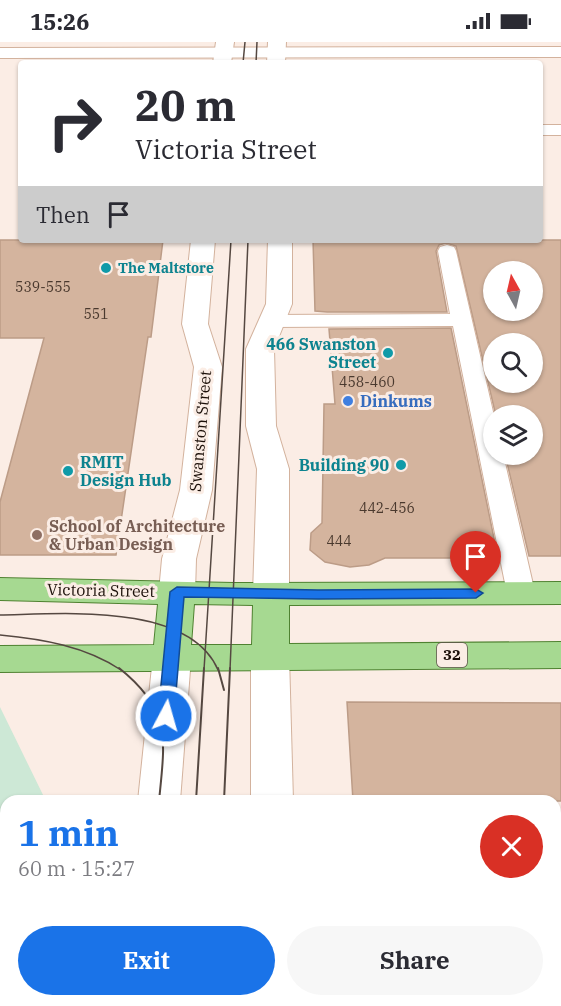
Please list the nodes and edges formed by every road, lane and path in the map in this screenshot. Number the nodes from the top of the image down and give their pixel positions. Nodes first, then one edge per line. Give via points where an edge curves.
1 (224, 52) edge
2 (277, 52) edge
3 (561, 52) edge
4 (0, 53) edge
5 (536, 53) edge
6 (561, 63) edge
7 (0, 64) edge
8 (18, 64) edge
9 (543, 130) edge
10 (561, 130) edge
11 (203, 243) edge
12 (280, 243) edge
13 (447, 251) dead end
14 (462, 320) junction
15 (272, 321) junction
16 (0, 589) edge
17 (177, 592) junction
18 (521, 593) junction
19 (561, 593) edge
20 (271, 594) junction
21 (561, 655) edge
22 (270, 656) junction
23 (172, 657) junction
24 (0, 659) edge
25 (160, 795) edge
26 (272, 795) edge

1 - 2 street
1 - 4 street
2 - 5 street
3 - 5 street
5 - 6 street
7 - 8 street
9 - 10 lane
11 - 17 street, Swanston Street via 195,324 208,367 196,490 179,559
12 - 15 street via 279,304
13 - 14 lane
14 - 15 lane
14 - 18 lane
15 - 20 street via 260,349 261,426 273,470
16 - 17 main road, Victoria Street
17 - 20 main road, Victoria Street
17 - 23 main road, Swanston Street
18 - 19 main road, Victoria Street
18 - 20 main road, Victoria Street
20 - 22 main road
21 - 22 main road, 32
22 - 23 main road, 32
22 - 26 street
23 - 24 main road, 32
23 - 25 street, Swanston Street

